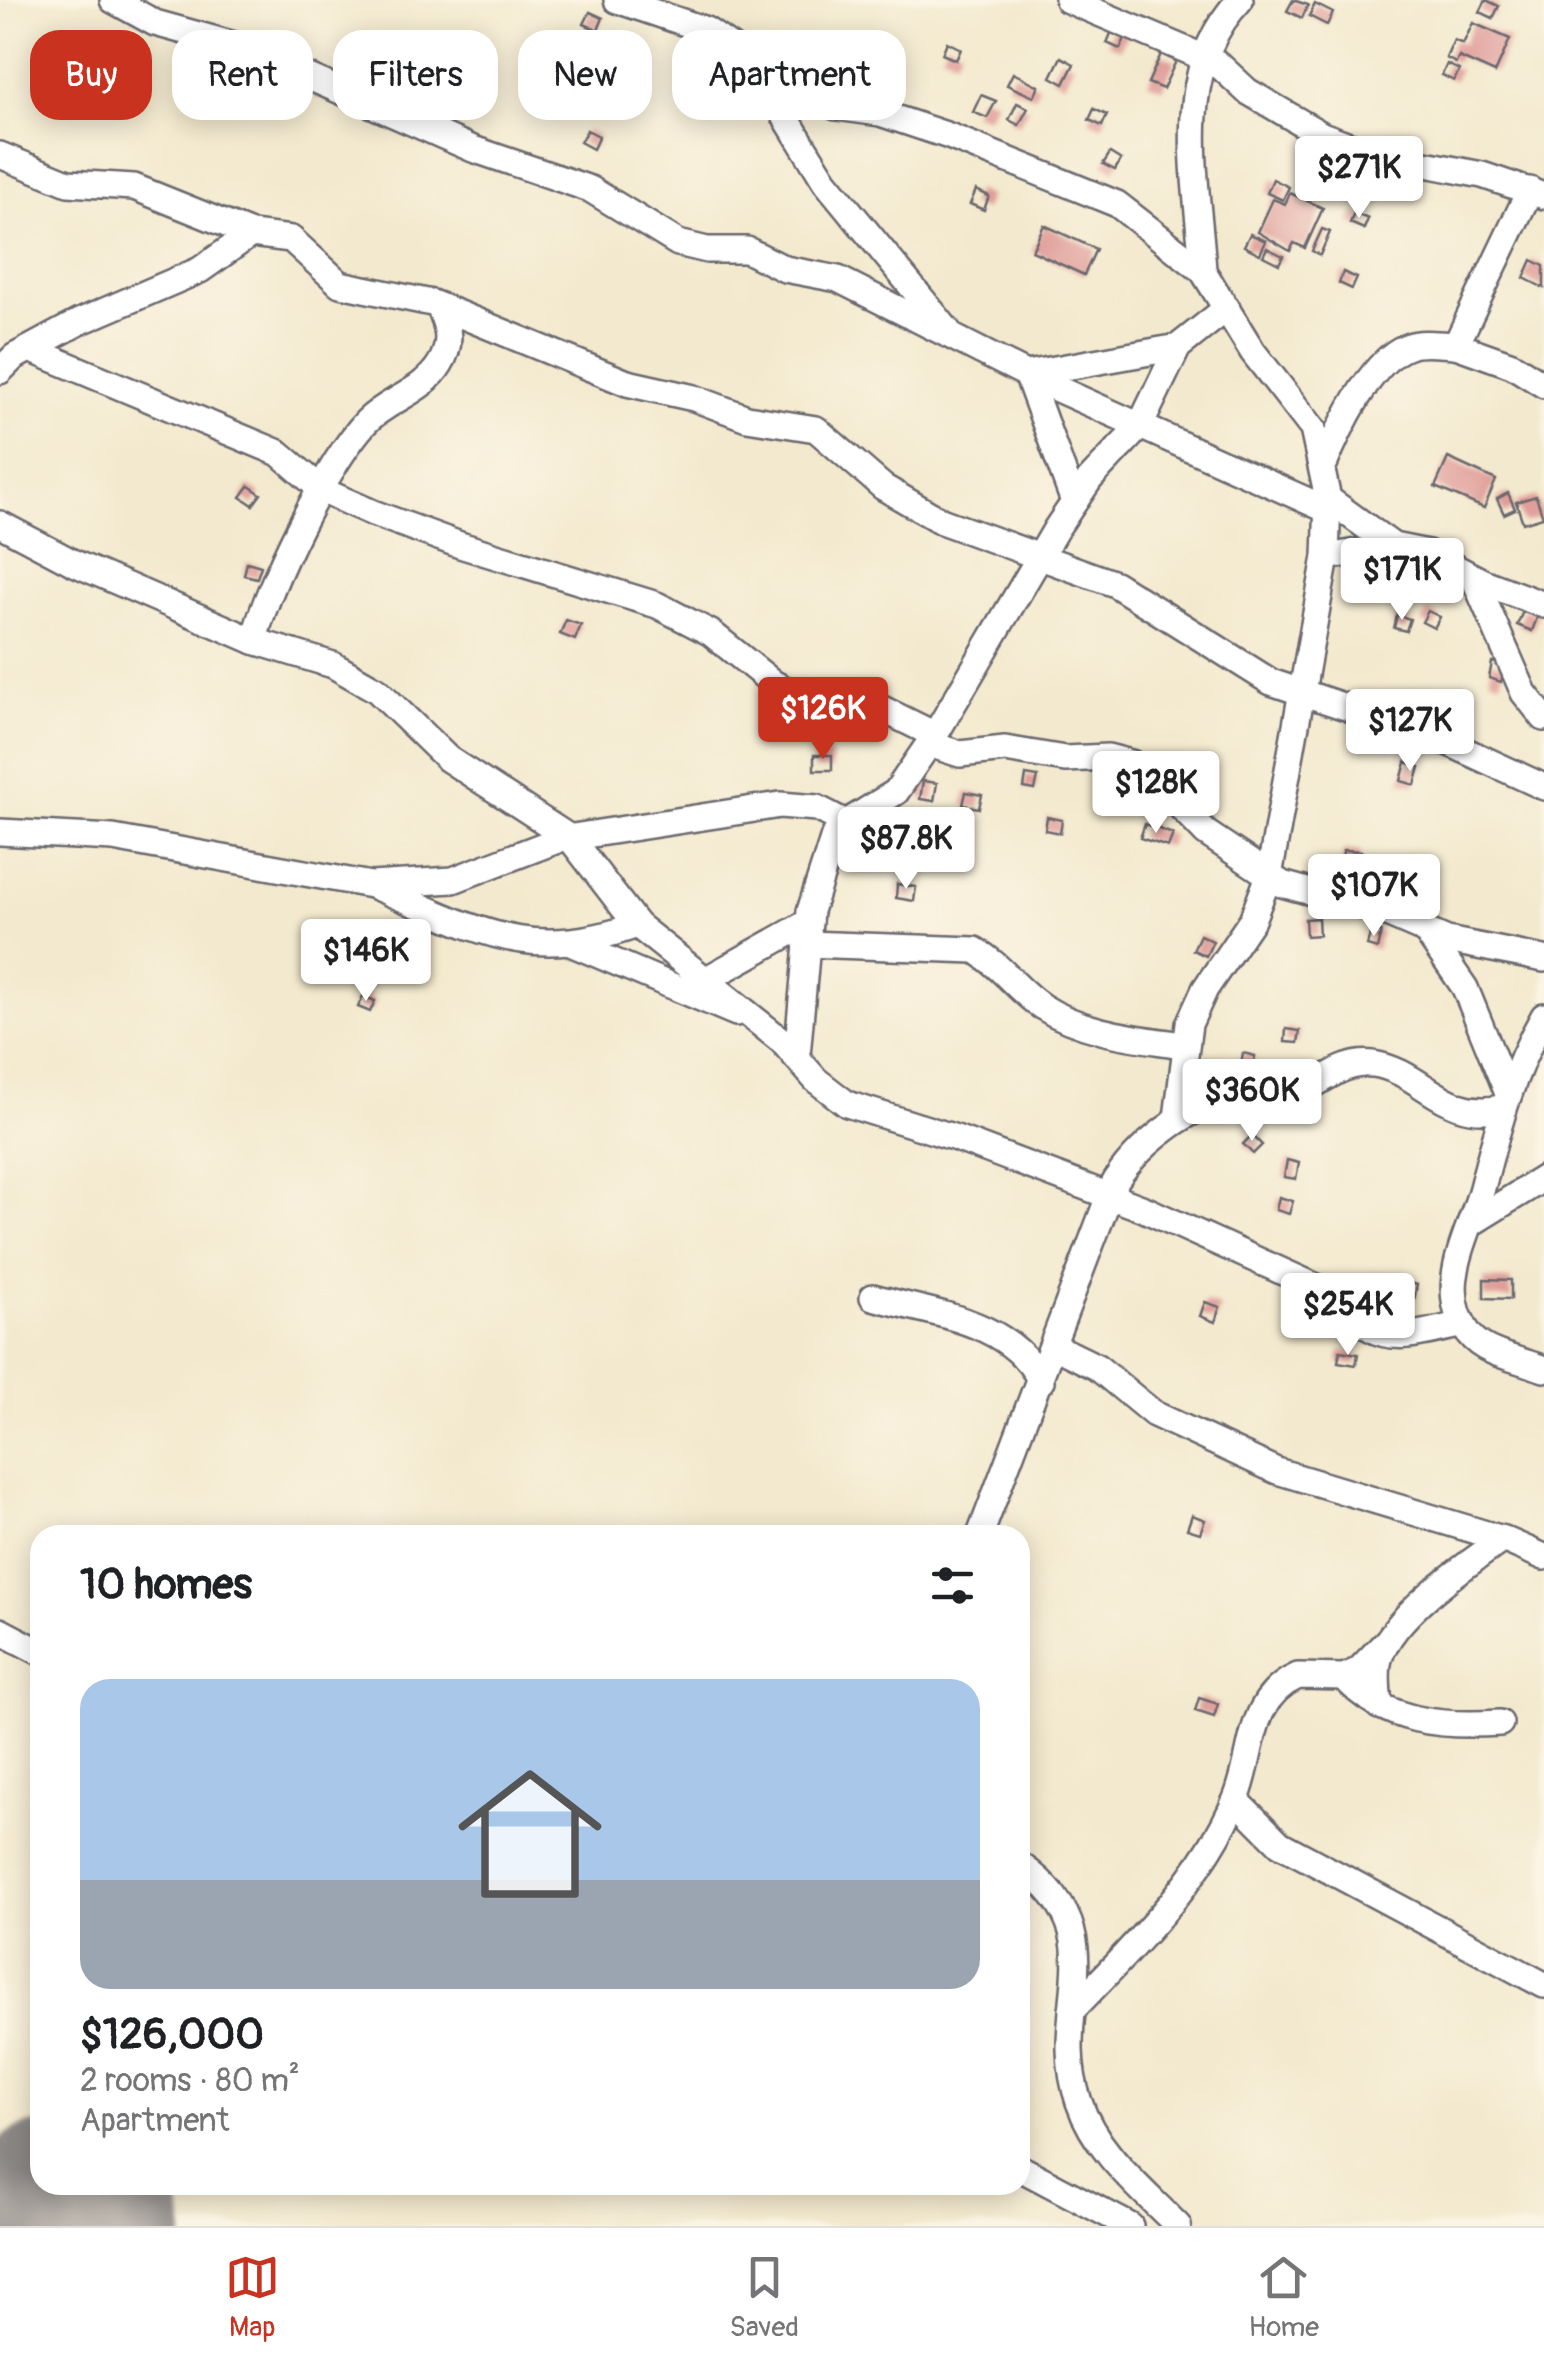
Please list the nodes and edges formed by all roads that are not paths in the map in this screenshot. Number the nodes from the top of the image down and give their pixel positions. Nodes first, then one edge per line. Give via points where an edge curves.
1 (113, 0) edge
2 (616, 0) edge
3 (1068, 0) edge
4 (1240, 0) edge
5 (706, 30) edge
6 (1203, 59) junction
7 (790, 120) edge
8 (901, 120) edge
9 (0, 154) edge
10 (1539, 192) edge
11 (251, 234) junction
12 (1203, 271) junction
13 (439, 306) junction
14 (1227, 308) junction
15 (951, 335) junction
16 (1456, 345) junction
17 (1178, 347) junction
18 (32, 350) junction
19 (0, 371) edge
20 (1027, 374) junction
21 (1544, 384) edge
22 (1140, 426) junction
23 (1323, 467) junction
24 (323, 491) junction
25 (1074, 502) junction
26 (1328, 505) junction
27 (0, 524) edge
28 (1393, 546) junction
29 (1041, 555) junction
30 (1326, 557) junction
31 (1474, 578) junction
32 (1544, 605) edge
33 (254, 640) junction
34 (1304, 696) junction
35 (1544, 718) edge
36 (932, 740) junction
37 (1544, 787) edge
38 (846, 823) junction
39 (0, 832) edge
40 (570, 838) junction
41 (1269, 876) junction
42 (371, 885) junction
43 (637, 926) junction
44 (808, 933) junction
45 (1428, 934) junction
46 (570, 942) junction
47 (1544, 959) edge
48 (707, 979) junction
49 (1544, 1016) edge
50 (760, 1023) junction
51 (1184, 1045) junction
52 (797, 1056) junction
53 (1504, 1099) junction
54 (1177, 1118) junction
55 (1544, 1178) edge
56 (1112, 1197) junction
57 (1470, 1224) junction
58 (873, 1297) dead end
59 (1462, 1324) junction
60 (1054, 1346) junction
61 (1544, 1369) edge
62 (1041, 1381) junction
63 (984, 1525) edge
64 (1503, 1539) junction
65 (1544, 1557) edge
66 (0, 1630) edge
67 (1387, 1641) junction
68 (30, 1646) edge
69 (1344, 1677) junction
70 (1379, 1706) junction
71 (1500, 1723) dead end
72 (1236, 1800) junction
73 (1030, 1873) edge
74 (1544, 1985) edge
75 (1072, 2010) junction
76 (1030, 2173) edge
77 (1130, 2226) edge
78 (1178, 2226) edge

1 - 15 street via 155,22 238,46 473,149 590,189 678,243 747,250 786,269 824,274
2 - 5 street
3 - 6 street
4 - 6 street via 1219,24
6 - 10 street via 1298,123 1346,145
6 - 12 street via 1193,105
7 - 15 street via 825,180
8 - 12 street via 1117,204
9 - 11 street via 68,184 134,186
10 - 16 street
11 - 13 street via 291,239 340,284
11 - 18 street via 200,270 150,288
12 - 14 street
13 - 24 street via 449,332 440,364 368,420
13 - 29 street via 627,384 816,430 912,505 972,534
14 - 17 street
14 - 23 street via 1313,428
15 - 20 street
16 - 21 street
16 - 23 street via 1409,345 1388,360 1346,417
17 - 20 street
17 - 22 street
18 - 19 street
18 - 24 street via 280,454
20 - 22 street
20 - 25 street
22 - 25 street
22 - 26 street
23 - 26 street
24 - 33 street via 275,576
24 - 36 street via 416,530 657,606 733,648 787,691 858,697
25 - 29 street
26 - 28 street
26 - 30 street
27 - 33 street
28 - 30 street
28 - 31 street via 1428,553
29 - 34 street via 1146,600 1212,649
29 - 36 street
30 - 34 street
31 - 32 street
31 - 35 street via 1524,693
33 - 40 street via 355,676 448,759
34 - 37 street via 1438,738
34 - 41 street
36 - 38 street via 896,792
36 - 41 street via 960,754 1005,750 1131,763 1206,834
38 - 40 street via 792,804
38 - 44 street via 830,845
39 - 42 street via 113,838
40 - 42 street via 453,880
40 - 43 street
41 - 45 street
41 - 51 street via 1240,942 1196,1006
42 - 46 street via 494,938
43 - 46 street
43 - 48 street
44 - 48 street
44 - 51 street via 975,950 1040,1005 1067,1018 1100,1032
44 - 52 street
45 - 47 street
45 - 53 street via 1465,988
46 - 50 street
48 - 50 street
49 - 53 street
50 - 52 street
51 - 54 street
52 - 56 street via 826,1089 858,1109 919,1124
53 - 54 street via 1464,1110 1391,1070 1359,1064 1288,1097 1234,1098
53 - 57 street
54 - 56 street via 1118,1176
55 - 57 street
56 - 59 street via 1338,1296 1382,1333 1406,1336
56 - 60 street
57 - 59 street via 1455,1269
58 - 62 street via 992,1332 1028,1356
59 - 61 street via 1480,1345
60 - 62 street
60 - 64 street via 1097,1367 1154,1414 1277,1471
62 - 63 street
64 - 65 street
64 - 67 street via 1430,1596
66 - 68 street
67 - 69 street
67 - 70 street via 1376,1670
69 - 70 street
69 - 72 street via 1298,1676 1267,1698
70 - 71 street via 1415,1719
72 - 74 street via 1280,1844
72 - 75 street via 1200,1864
73 - 75 street via 1052,1890 1070,1918 1076,1946
75 - 78 street via 1070,2064 1086,2119 1105,2151
76 - 77 street

